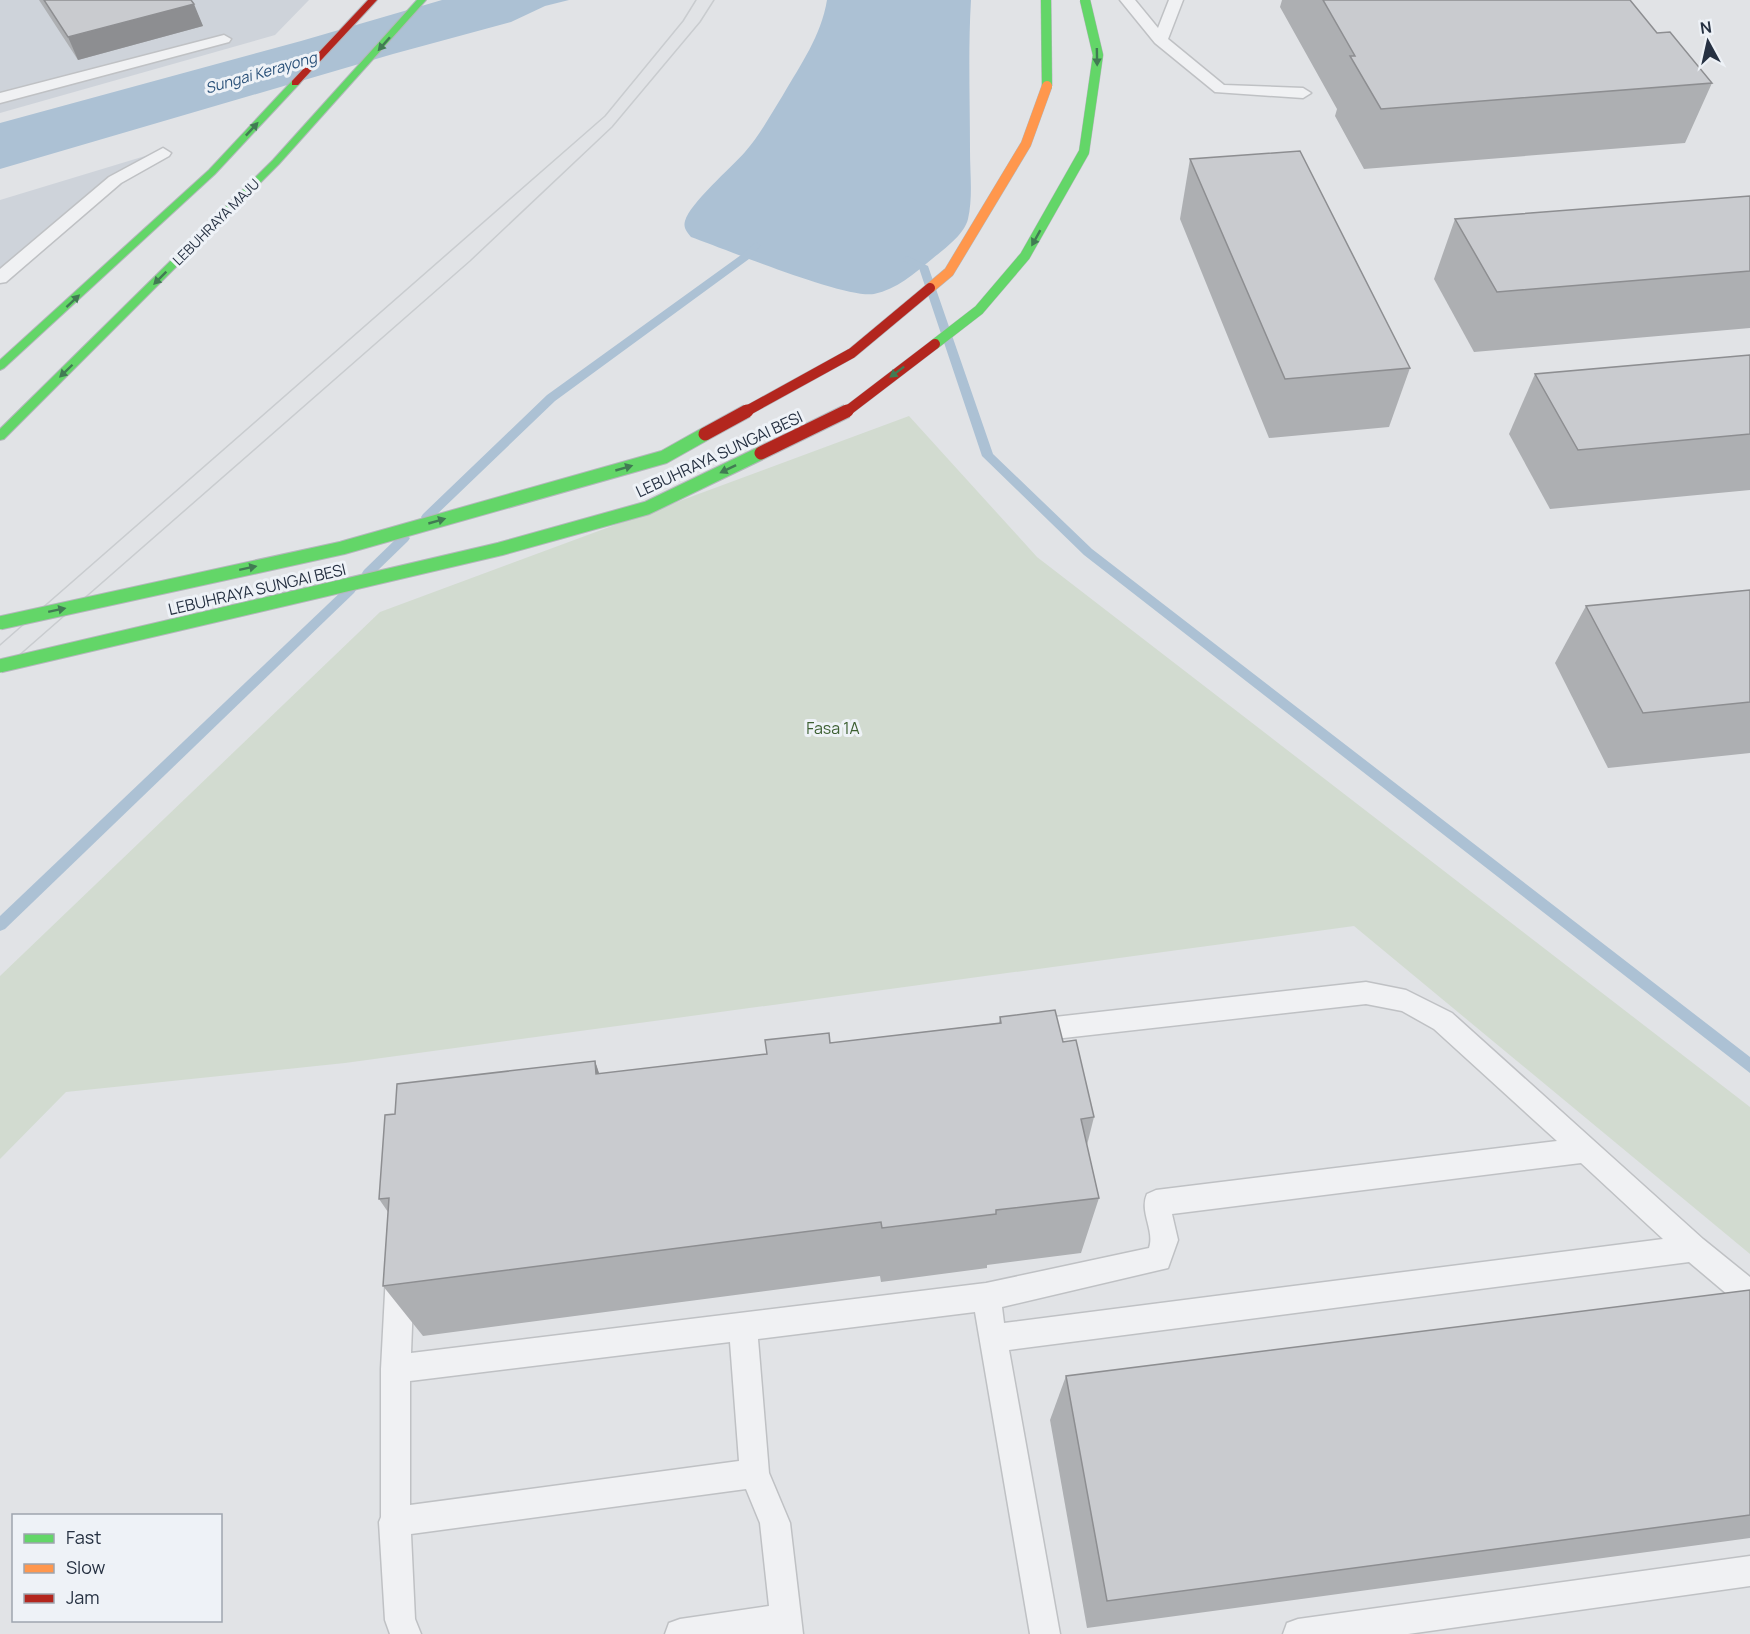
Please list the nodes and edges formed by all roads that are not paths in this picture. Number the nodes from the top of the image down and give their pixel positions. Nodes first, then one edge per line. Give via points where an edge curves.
1 (373, 0) edge
2 (422, 0) edge
3 (1046, 0) edge
4 (1085, 0) edge
5 (1126, 0) edge
6 (1176, 0) edge
7 (224, 39) dead end
8 (1160, 40) junction
9 (1303, 93) dead end
10 (0, 98) edge
11 (163, 153) dead end
12 (0, 278) edge
13 (0, 366) edge
14 (0, 436) edge
15 (0, 623) edge
16 (0, 666) edge
17 (1001, 1034) edge
18 (1586, 1150) junction
19 (1693, 1248) junction
20 (402, 1250) edge
21 (1750, 1295) edge
22 (986, 1298) junction
23 (743, 1327) junction
24 (993, 1338) junction
25 (395, 1369) junction
26 (754, 1473) junction
27 (394, 1522) junction
28 (1750, 1571) edge
29 (787, 1627) edge
30 (406, 1634) edge
31 (680, 1634) edge
32 (1045, 1634) edge
33 (1298, 1634) edge

13 -> 1 highway via 212,172
2 -> 14 highway, LEBUHRAYA MAJU via 276,162
15 -> 3 highway, LEBUHRAYA SUNGAI BESI, bridge via 342,548 664,457 852,353 949,272 1026,144 1047,89
4 -> 16 highway, LEBUHRAYA SUNGAI BESI, bridge via 1098,55 1084,152 1025,256 979,310 843,414 647,508 500,549
5 - 8 lane
6 - 8 lane
7 - 10 lane
8 - 9 lane via 1221,89
11 - 12 lane via 115,180
17 - 18 lane via 1366,993 1406,1001 1443,1021
18 - 19 lane
18 - 22 lane via 1156,1203 1165,1240 1158,1259
19 - 21 lane
19 - 24 lane
20 - 25 lane
22 - 23 lane
22 - 24 lane
23 - 25 lane
23 - 26 lane
24 - 32 lane
25 - 27 lane
26 - 27 lane
26 - 29 lane via 775,1523
27 - 30 lane via 400,1620
28 - 33 lane
29 - 31 lane

